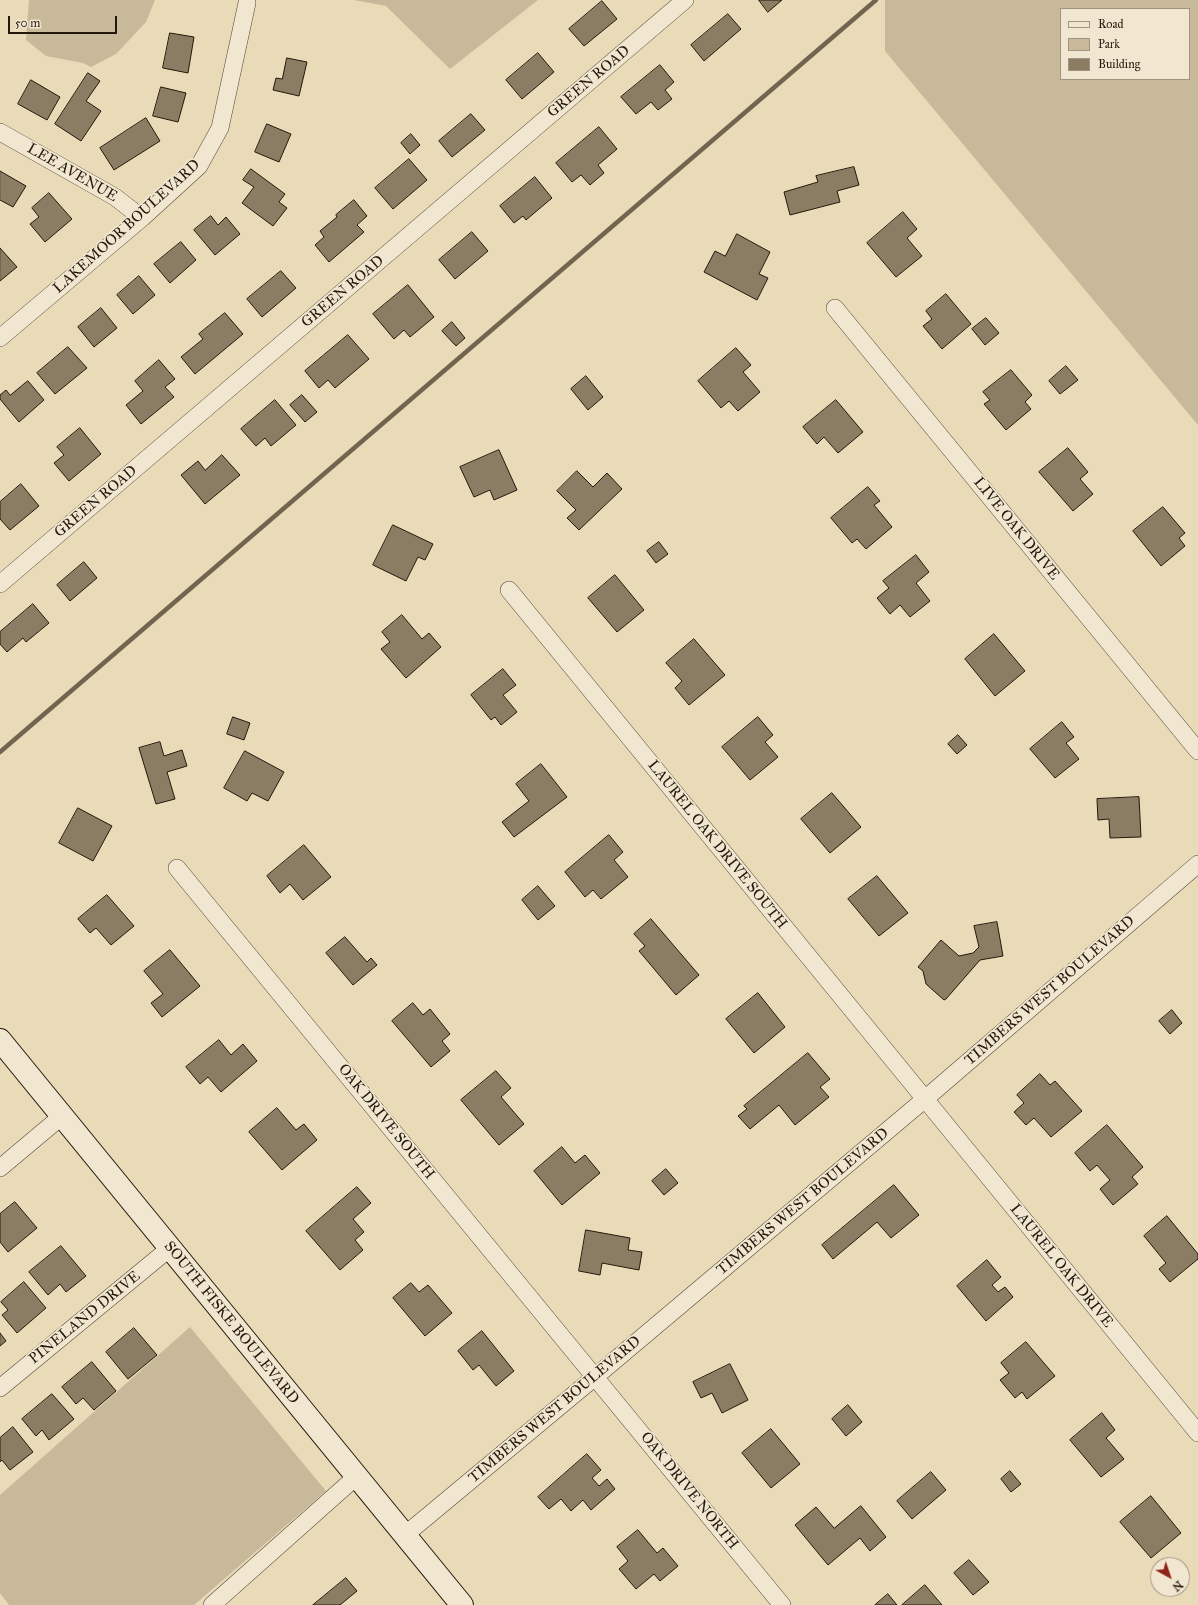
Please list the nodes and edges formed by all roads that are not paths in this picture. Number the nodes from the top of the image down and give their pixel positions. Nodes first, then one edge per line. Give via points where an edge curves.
1 (685, 0) edge
2 (247, 3) dead end
3 (0, 132) edge
4 (142, 218) junction
5 (835, 308) dead end
6 (0, 338) edge
7 (0, 584) edge
8 (509, 590) dead end
9 (1198, 751) edge
10 (1198, 864) edge
11 (177, 868) dead end
12 (0, 1040) edge
13 (925, 1099) junction
14 (62, 1116) junction
15 (0, 1168) edge
16 (170, 1248) junction
17 (595, 1377) junction
18 (0, 1388) edge
19 (1198, 1433) edge
20 (357, 1476) junction
21 (405, 1535) junction
22 (212, 1605) edge
23 (462, 1605) edge
24 (782, 1605) edge

1 - 7 street, GREEN ROAD
2 - 4 street, LAKEMOOR BOULEVARD via 220,128 199,166
3 - 4 street, LEE AVENUE via 115,197
4 - 6 street, LAKEMOOR BOULEVARD
5 - 9 street, LIVE OAK DRIVE
8 - 13 street, LAUREL OAK DRIVE SOUTH
10 - 13 street, TIMBERS WEST BOULEVARD
11 - 17 street, OAK DRIVE SOUTH
12 - 14 main road, SOUTH FISKE BOULEVARD
13 - 17 street, TIMBERS WEST BOULEVARD
13 - 19 street, LAUREL OAK DRIVE
14 - 15 street
14 - 16 main road, SOUTH FISKE BOULEVARD
16 - 18 street, PINELAND DRIVE
16 - 20 main road, SOUTH FISKE BOULEVARD
17 - 21 street, TIMBERS WEST BOULEVARD
17 - 24 street, OAK DRIVE NORTH
20 - 21 main road, SOUTH FISKE BOULEVARD
20 - 22 street
21 - 23 main road, SOUTH FISKE BOULEVARD

